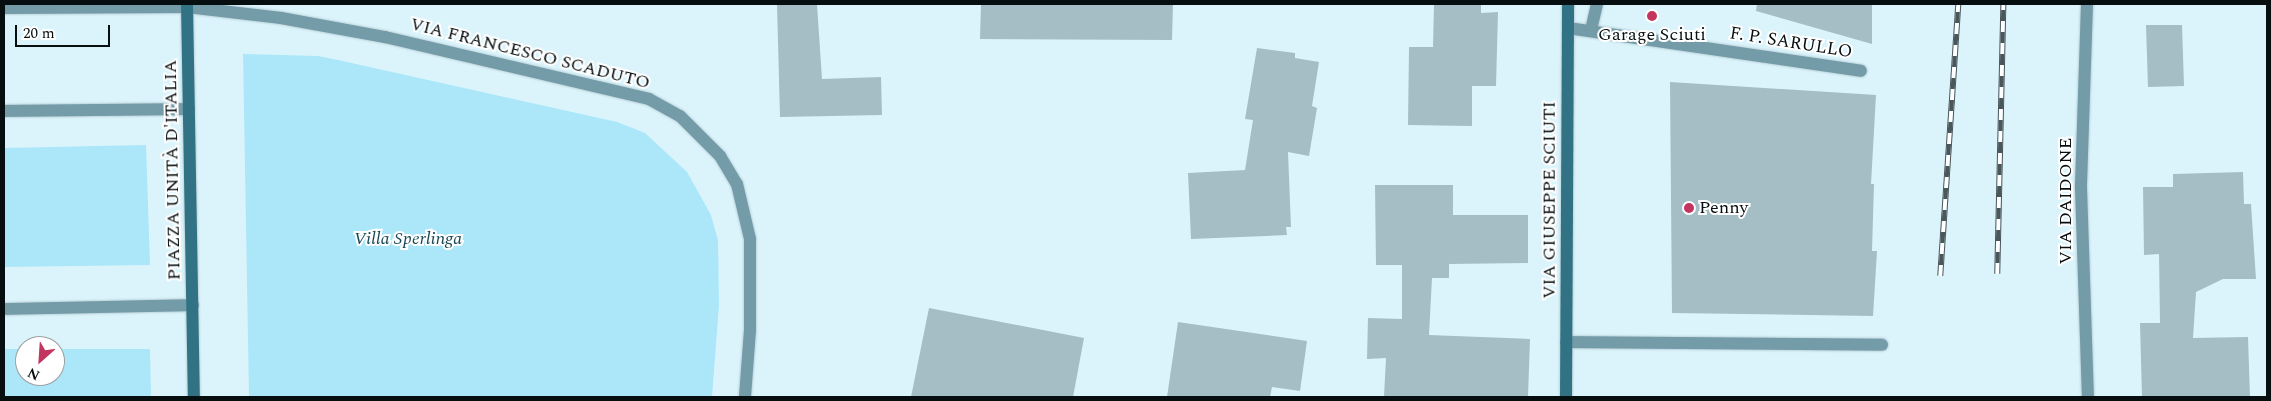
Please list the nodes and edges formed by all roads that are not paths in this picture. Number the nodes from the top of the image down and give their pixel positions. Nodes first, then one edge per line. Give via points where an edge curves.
1 (1568, 4) edge
2 (1597, 4) edge
3 (2086, 4) edge
4 (187, 5) edge
5 (4, 8) edge
6 (1568, 28) junction
7 (1591, 30) junction
8 (1861, 71) dead end
9 (189, 108) junction
10 (4, 110) edge
11 (193, 305) junction
12 (4, 309) edge
13 (1566, 342) junction
14 (1882, 345) dead end
15 (194, 397) edge
16 (744, 397) edge
17 (1566, 397) edge
18 (2088, 397) edge

1 - 6 street, VIA GIUSEPPE SCIUTI
2 - 7 street
3 - 18 street, VIA DAIDONE via 2081,188
4 - 5 street, VIA FRANCESCO SCADUTO
4 - 9 street, PIAZZA UNITÀ D'ITALIA
4 - 16 street, VIA FRANCESCO SCADUTO via 281,18 462,54 649,99 680,116 720,156 736,184 745,213 751,276
6 - 7 street, F. P. SARULLO
6 - 13 street, VIA GIUSEPPE SCIUTI
7 - 8 street, F. P. SARULLO
9 - 10 street
9 - 11 street, PIAZZA UNITÀ D'ITALIA
11 - 12 street, PIAZZA UNITÀ D'ITALIA
11 - 15 street, PIAZZA UNITÀ D'ITALIA
13 - 14 street
13 - 17 street, VIA GIUSEPPE SCIUTI

